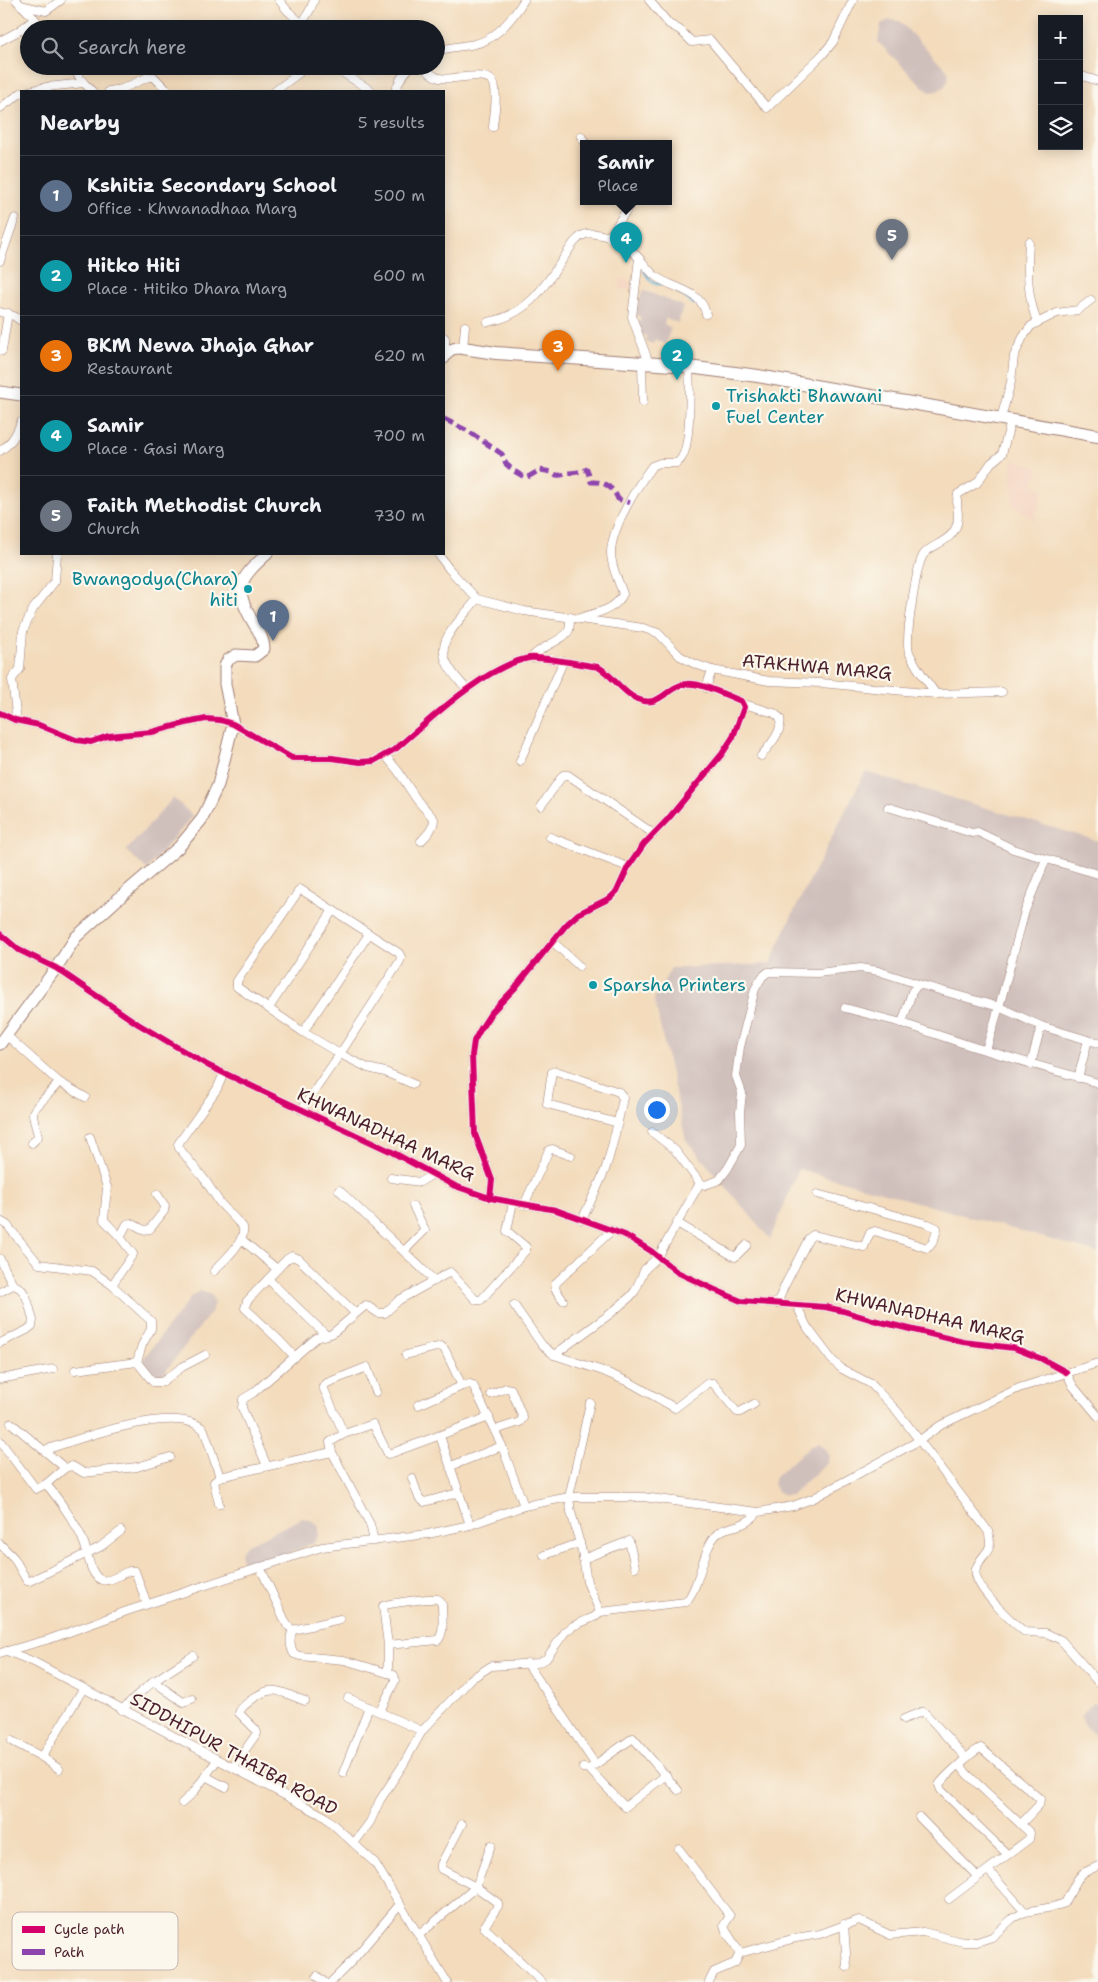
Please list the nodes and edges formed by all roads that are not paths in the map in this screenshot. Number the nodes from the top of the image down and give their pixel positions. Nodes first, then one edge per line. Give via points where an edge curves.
1 (61, 0) edge
2 (279, 0) edge
3 (314, 0) edge
4 (524, 0) edge
5 (649, 0) edge
6 (853, 0) edge
7 (18, 3) edge
8 (35, 18) joint
9 (32, 20) edge
10 (295, 20) edge
11 (304, 20) edge
12 (20, 30) edge
13 (0, 41) edge
14 (445, 49) edge
15 (78, 75) edge
16 (295, 75) edge
17 (346, 75) edge
18 (404, 75) edge
19 (433, 75) edge
20 (1083, 76) edge
21 (1098, 81) edge
22 (84, 83) junction
23 (34, 90) edge
24 (91, 90) edge
25 (116, 90) edge
26 (167, 90) edge
27 (276, 90) edge
28 (370, 90) edge
29 (395, 90) edge
30 (20, 94) edge
31 (0, 108) edge
32 (493, 127) dead end
33 (581, 136) dead end
34 (584, 140) edge
35 (630, 205) edge
36 (15, 218) dead end
37 (609, 237) junction
38 (1029, 242) dead end
39 (639, 258) junction
40 (0, 261) edge
41 (1091, 300) dead end
42 (4, 312) edge
43 (706, 314) dead end
44 (20, 320) edge
45 (488, 322) dead end
46 (1037, 322) junction
47 (466, 326) dead end
48 (463, 348) junction
49 (2, 351) dead end
50 (445, 355) edge
51 (646, 363) junction
52 (689, 368) junction
53 (0, 392) edge
54 (20, 395) edge
55 (643, 402) dead end
56 (1006, 420) junction
57 (20, 426) edge
58 (1098, 436) edge
59 (0, 451) edge
60 (57, 555) edge
61 (267, 555) edge
62 (439, 555) edge
63 (477, 599) junction
64 (574, 618) junction
65 (531, 658) junction
66 (563, 662) junction
67 (712, 670) junction
68 (706, 688) junction
69 (467, 689) junction
70 (1002, 692) dead end
71 (936, 694) junction
72 (744, 704) junction
73 (0, 713) edge
74 (15, 720) junction
75 (233, 724) junction
76 (385, 755) junction
77 (761, 756) dead end
78 (520, 761) dead end
79 (541, 806) dead end
80 (888, 808) dead end
81 (654, 834) junction
82 (550, 837) dead end
83 (421, 841) dead end
84 (1046, 859) junction
85 (628, 867) junction
86 (1098, 874) edge
87 (333, 910) junction
88 (0, 934) edge
89 (369, 934) junction
90 (553, 942) junction
91 (579, 966) dead end
92 (56, 968) junction
93 (918, 984) junction
94 (999, 1007) junction
95 (269, 1008) junction
96 (845, 1008) dead end
97 (902, 1023) junction
98 (1041, 1026) junction
99 (304, 1032) junction
100 (3, 1039) edge
101 (1088, 1040) junction
102 (1098, 1042) edge
103 (986, 1050) junction
104 (340, 1054) junction
105 (1031, 1064) junction
106 (224, 1073) junction
107 (1078, 1078) junction
108 (59, 1082) junction
109 (1098, 1083) edge
110 (413, 1084) dead end
111 (85, 1097) dead end
112 (301, 1110) junction
113 (618, 1123) junction
114 (652, 1132) dead end
115 (90, 1137) dead end
116 (32, 1143) dead end
117 (570, 1156) dead end
118 (433, 1174) junction
119 (391, 1178) dead end
120 (700, 1183) junction
121 (339, 1190) dead end
122 (157, 1194) dead end
123 (817, 1194) dead end
124 (490, 1198) junction
125 (513, 1202) junction
126 (524, 1205) junction
127 (413, 1206) dead end
128 (582, 1220) junction
129 (0, 1221) edge
130 (677, 1223) junction
131 (612, 1230) junction
132 (120, 1236) junction
133 (241, 1239) junction
134 (747, 1246) dead end
135 (404, 1251) junction
136 (658, 1257) junction
137 (0, 1259) edge
138 (277, 1269) junction
139 (214, 1271) dead end
140 (268, 1279) junction
141 (435, 1281) junction
142 (13, 1285) junction
143 (112, 1285) junction
144 (0, 1292) edge
145 (563, 1300) dead end
146 (514, 1304) dead end
147 (777, 1304) junction
148 (797, 1306) junction
149 (354, 1313) junction
150 (325, 1334) junction
151 (0, 1342) edge
152 (554, 1354) junction
153 (205, 1355) dead end
154 (406, 1355) dead end
155 (295, 1357) junction
156 (136, 1362) junction
157 (1098, 1363) edge
158 (53, 1369) dead end
159 (74, 1370) dead end
160 (1066, 1372) junction
161 (0, 1379) edge
162 (462, 1386) junction
163 (376, 1392) dead end
164 (491, 1394) dead end
165 (590, 1404) dead end
166 (754, 1404) dead end
167 (418, 1405) dead end
168 (489, 1416) junction
169 (1098, 1416) edge
170 (11, 1423) dead end
171 (495, 1430) junction
172 (344, 1434) junction
173 (440, 1436) junction
174 (920, 1440) junction
175 (0, 1441) edge
176 (502, 1446) junction
177 (46, 1450) junction
178 (332, 1452) junction
179 (170, 1457) dead end
180 (267, 1466) junction
181 (451, 1466) junction
182 (65, 1468) junction
183 (220, 1477) junction
184 (412, 1478) dead end
185 (46, 1484) junction
186 (458, 1493) junction
187 (569, 1497) junction
188 (219, 1504) dead end
189 (524, 1506) junction
190 (758, 1512) junction
191 (470, 1525) junction
192 (121, 1531) dead end
193 (374, 1541) junction
194 (580, 1543) junction
195 (0, 1544) edge
196 (87, 1553) junction
197 (544, 1555) dead end
198 (583, 1559) junction
199 (635, 1567) dead end
200 (260, 1568) junction
201 (147, 1604) junction
202 (600, 1612) junction
203 (340, 1619) dead end
204 (293, 1630) junction
205 (388, 1645) junction
206 (4, 1652) edge
207 (193, 1656) dead end
208 (527, 1664) junction
209 (388, 1673) junction
210 (153, 1681) junction
211 (1098, 1682) edge
212 (83, 1689) junction
213 (348, 1698) dead end
214 (192, 1700) dead end
215 (305, 1700) dead end
216 (369, 1706) junction
217 (122, 1710) junction
218 (380, 1711) junction
219 (904, 1719) dead end
220 (422, 1731) junction
221 (12, 1741) dead end
222 (42, 1757) junction
223 (966, 1758) junction
224 (217, 1760) junction
225 (960, 1765) junction
226 (233, 1767) junction
227 (589, 1767) junction
228 (58, 1769) dead end
229 (343, 1773) dead end
230 (666, 1775) junction
231 (205, 1776) junction
232 (226, 1787) dead end
233 (678, 1790) dead end
234 (182, 1803) dead end
235 (919, 1817) dead end
236 (462, 1824) dead end
237 (1021, 1824) junction
238 (354, 1842) junction
239 (491, 1845) dead end
240 (679, 1849) dead end
241 (1007, 1854) junction
242 (1098, 1866) edge
243 (988, 1870) junction
244 (978, 1877) junction
245 (476, 1887) junction
246 (949, 1899) dead end
247 (400, 1904) junction
248 (1025, 1912) junction
249 (844, 1924) junction
250 (419, 1935) junction
251 (740, 1953) junction
252 (847, 1966) dead end
253 (317, 1976) dead end
254 (324, 1982) edge
255 (331, 1982) edge
256 (447, 1982) edge
257 (542, 1982) edge
258 (709, 1982) edge

1 - 7 street via 46,10
2 - 10 street
3 - 11 street
4 - 14 street via 507,24 490,37 478,44
5 - 6 street via 672,27 692,42 710,40 767,108 833,42
7 - 8 street
8 - 9 street
12 - 13 street
15 - 22 street
16 - 27 street
17 - 28 street
18 - 29 street
19 - 32 street via 436,78 490,78 495,91
20 - 21 street
22 - 23 street
22 - 24 street
25 - 26 street via 154,77
30 - 31 street
33 - 34 street
35 - 37 street
36 - 40 street
37 - 39 street via 628,247
37 - 45 street via 589,233 580,236 545,285 527,304 514,314
38 - 46 street via 1027,280 1030,304
39 - 43 street via 655,276 701,301
39 - 51 street via 632,317
41 - 46 street via 1078,310 1057,313
42 - 44 street
42 - 49 street
46 - 56 street via 1023,337 1014,356
47 - 48 street
48 - 50 street via 448,350
48 - 51 main road
51 - 52 main road
51 - 55 street
52 - 56 main road via 758,376
52 - 64 street via 690,398 686,447 682,457 677,463 652,466 613,537 611,555 623,594 618,604 612,607
53 - 54 street
56 - 58 main road
56 - 71 street via 1002,454 976,483 958,494 957,524 950,536 924,555 918,574 907,637 909,651
57 - 59 street via 18,433
60 - 74 street via 55,581 33,609 23,631 20,669 12,679
61 - 75 street via 242,582 240,596 264,649 255,656 236,655 225,666
62 - 63 street
63 - 64 street, ATAKHWA MARG via 524,611
63 - 69 street via 453,626 444,649 448,666
64 - 65 street via 562,638 536,650
64 - 67 street, ATAKHWA MARG via 658,633 680,656
65 - 66 street
65 - 69 street via 508,666
66 - 68 street via 598,667 636,699 648,702 658,700 685,684
66 - 78 street
67 - 68 street
67 - 71 street, ATAKHWA MARG via 769,681
68 - 72 street
69 - 76 street
70 - 71 street, ATAKHWA MARG
72 - 77 street via 780,718 776,736
72 - 81 street via 733,737 722,754
73 - 74 street
74 - 75 street via 91,742 206,719
75 - 76 street via 292,758 360,762 374,761
75 - 92 street via 218,785 202,819 179,847 76,937
76 - 83 street via 434,819
79 - 81 street via 558,780 568,775
80 - 84 street via 986,834 996,842
81 - 85 street
82 - 85 street
84 - 86 street
84 - 94 street via 1026,911
85 - 90 street via 618,890 610,898 578,914
87 - 89 street
87 - 95 street
87 - 95 street via 300,889 238,981 237,987
88 - 92 street, KHWANADHAA MARG via 20,950
89 - 99 street
89 - 104 street via 399,953 400,961
90 - 91 street
90 - 124 street via 491,1013 474,1041 475,1134 492,1180
92 - 100 street
92 - 106 street, KHWANADHAA MARG via 138,1024
93 - 94 street
93 - 97 street via 912,992
93 - 120 street via 861,968 817,973 768,972 762,977 755,989 746,1022 736,1076 742,1093 740,1145 719,1180 705,1185
94 - 98 street
94 - 103 street
95 - 99 street
96 - 97 street
97 - 103 street
98 - 101 street
98 - 105 street
99 - 104 street
100 - 108 street
101 - 102 street
101 - 107 street
103 - 105 street
104 - 110 street
104 - 112 street
105 - 107 street
106 - 112 street, KHWANADHAA MARG
106 - 133 street via 217,1089 178,1144 220,1203 243,1227
107 - 109 street
108 - 111 street
108 - 116 street via 34,1108 38,1137
112 - 118 street, KHWANADHAA MARG
113 - 113 street via 623,1098 619,1092 552,1072 547,1104
113 - 128 street via 604,1171
114 - 120 street via 675,1150
115 - 132 street via 108,1187 104,1220
117 - 126 street via 549,1150
118 - 119 street via 420,1182
118 - 124 street, KHWANADHAA MARG via 455,1186
120 - 130 street
121 - 135 street
122 - 132 street via 166,1206 150,1229 147,1231 131,1223
123 - 147 street via 928,1224 937,1230 927,1248 875,1231 870,1233 864,1247 813,1235
124 - 125 street, KHWANADHAA MARG
125 - 126 street, KHWANADHAA MARG
125 - 141 street via 507,1231 526,1250 481,1300 476,1300 450,1272
126 - 128 street, KHWANADHAA MARG via 556,1210
127 - 135 street via 425,1230
128 - 131 street, KHWANADHAA MARG
129 - 143 street via 39,1264 92,1271
130 - 134 street via 735,1257
130 - 136 street
131 - 136 street, KHWANADHAA MARG via 640,1243
131 - 145 street via 556,1283 555,1290
132 - 143 street via 133,1254
133 - 138 street
133 - 139 street
135 - 141 street
136 - 147 street, KHWANADHAA MARG via 677,1272 741,1301
136 - 152 street via 645,1269 630,1297
137 - 142 street
138 - 140 street
138 - 149 street via 294,1256
140 - 150 street
140 - 155 street via 247,1301 245,1308
141 - 149 street via 400,1300 385,1313 378,1313 366,1304
142 - 144 street
142 - 151 street via 23,1290 32,1326
143 - 156 street via 151,1321 151,1329
146 - 152 street via 542,1345
147 - 148 street, KHWANADHAA MARG
148 - 160 street, KHWANADHAA MARG via 824,1307 963,1342 1014,1348
148 - 174 street via 807,1327 832,1360 871,1384
149 - 150 street via 333,1333
150 - 155 street
152 - 166 street via 624,1380 675,1408 708,1383 713,1383 736,1412
153 - 156 street via 157,1384 149,1380
154 - 162 street via 441,1346 446,1350
155 - 180 street via 242,1402
156 - 159 street
157 - 160 street
158 - 161 street
160 - 169 street via 1073,1386
160 - 174 street via 1019,1388 940,1425
162 - 167 street
162 - 168 street via 473,1385
163 - 172 street via 367,1367 323,1387
164 - 171 street via 511,1389 523,1418
165 - 187 street
168 - 171 street
168 - 173 street
170 - 177 street
171 - 176 street
172 - 173 street via 373,1424 388,1454
172 - 178 street via 330,1442
173 - 181 street
174 - 190 street via 814,1498 793,1506
174 - 211 street via 988,1530 989,1549 975,1575 984,1592 1025,1632 1046,1632 1060,1640
175 - 185 street via 36,1489
176 - 181 street
176 - 189 street
177 - 182 street
177 - 183 street via 136,1423 182,1419 204,1430
178 - 180 street
178 - 193 street via 370,1524
179 - 182 street via 138,1467 84,1473 72,1466
180 - 183 street
181 - 186 street
182 - 185 street
183 - 188 street via 214,1482
184 - 186 street via 419,1498 424,1502
185 - 196 street via 84,1542
186 - 191 street
187 - 189 street
187 - 190 street via 643,1497
187 - 194 street
189 - 191 street
190 - 202 street via 752,1520 717,1534 692,1595 686,1602
191 - 193 street
192 - 196 street
193 - 200 street via 322,1547
194 - 197 street
194 - 198 street
195 - 196 street via 14,1558 27,1581
196 - 201 street via 94,1572 103,1580 135,1571
198 - 199 street via 629,1541
198 - 202 street via 587,1582
200 - 201 street
200 - 204 street via 287,1625
201 - 206 street
202 - 208 street via 566,1632 546,1659
203 - 204 street
204 - 209 street via 290,1640 294,1654 344,1660
205 - 205 street via 438,1640 442,1630 440,1602 437,1599 383,1606
205 - 209 street
206 - 212 street, SIDDHIPUR THAIBA ROAD via 34,1662
207 - 210 street
208 - 220 street via 491,1666 481,1671
208 - 227 street
209 - 218 street via 396,1677
210 - 214 street via 183,1702
210 - 217 street
212 - 217 street, SIDDHIPUR THAIBA ROAD
212 - 222 street
213 - 216 street
215 - 226 street via 264,1690 241,1708 239,1713 257,1734
216 - 218 street
216 - 229 street
217 - 224 street, SIDDHIPUR THAIBA ROAD
218 - 220 street
219 - 223 street via 924,1712
220 - 238 street via 370,1822
221 - 222 street
222 - 228 street
223 - 225 street
223 - 237 street via 981,1748 1040,1799
224 - 226 street, SIDDHIPUR THAIBA ROAD
224 - 231 street
225 - 237 street
225 - 241 street via 942,1780 941,1790
226 - 238 street, SIDDHIPUR THAIBA ROAD via 324,1816
227 - 230 street via 633,1738
227 - 230 street via 625,1807
230 - 233 street
231 - 232 street
231 - 234 street
235 - 244 street
236 - 245 street via 440,1864 441,1869
237 - 241 street via 1030,1837
238 - 247 street, SIDDHIPUR THAIBA ROAD via 376,1863
239 - 245 street
240 - 251 street via 730,1916 724,1925
241 - 243 street
242 - 248 street via 1077,1880 1065,1903
243 - 244 street
243 - 248 street
244 - 246 street
245 - 250 street
245 - 257 street via 499,1904 484,1927
247 - 250 street, SIDDHIPUR THAIBA ROAD
247 - 255 street
248 - 249 street via 992,1936 977,1942 923,1932 890,1935 858,1920
249 - 251 street via 820,1934
249 - 252 street
250 - 256 street, SIDDHIPUR THAIBA ROAD
251 - 258 street via 735,1963 714,1972
253 - 254 street

